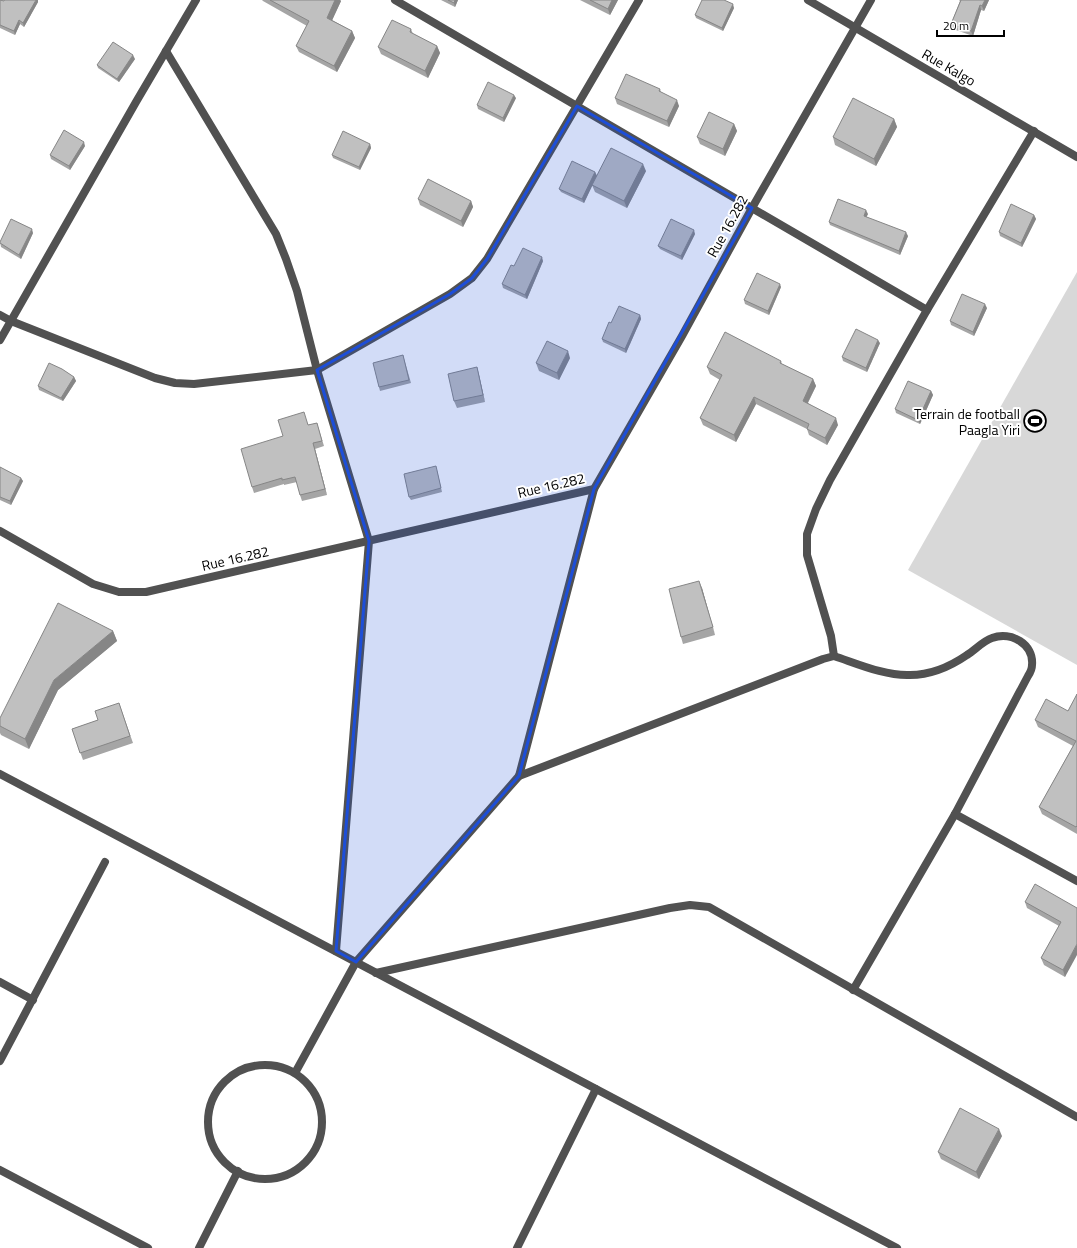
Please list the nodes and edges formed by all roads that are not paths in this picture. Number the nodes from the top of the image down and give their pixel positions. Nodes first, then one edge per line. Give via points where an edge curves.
1 (196, 0) edge
2 (395, 0) edge
3 (639, 0) edge
4 (808, 0) edge
5 (871, 0) edge
6 (856, 27) junction
7 (166, 51) junction
8 (576, 106) junction
9 (1034, 132) junction
10 (1077, 157) edge
11 (752, 208) junction
12 (927, 310) junction
13 (0, 315) edge
14 (11, 321) junction
15 (0, 340) edge
16 (318, 370) junction
17 (594, 489) junction
18 (0, 531) edge
19 (369, 541) junction
20 (834, 656) junction
21 (0, 774) edge
22 (519, 776) junction
23 (955, 814) junction
24 (105, 862) dead end
25 (1077, 881) edge
26 (336, 951) junction
27 (356, 962) junction
28 (376, 972) junction
29 (0, 982) edge
30 (853, 990) junction
31 (33, 1000) junction
32 (0, 1061) edge
33 (295, 1073) junction
34 (596, 1089) junction
35 (1077, 1117) edge
36 (0, 1170) edge
37 (238, 1171) junction
38 (148, 1248) edge
39 (199, 1248) edge
40 (518, 1248) edge
41 (897, 1248) edge

1 - 7 street
2 - 8 street
3 - 8 street
4 - 6 street, Rue Kalgo
5 - 6 street, Rue 16.282
6 - 9 street, Rue Kalgo
6 - 11 street, Rue 16.282
7 - 14 street
7 - 16 street via 276,234 296,291
8 - 11 street
8 - 16 street via 487,259 472,278 450,294
9 - 10 street, Rue Kalgo
9 - 12 street
11 - 12 street
11 - 17 street, Rue 16.282
12 - 20 street via 830,480 807,534 807,555 831,636
13 - 14 street
14 - 15 street
14 - 16 street via 155,378 175,383 194,384
16 - 19 street
17 - 19 street, Rue 16.282
17 - 22 street
18 - 19 street, Rue 16.282 via 93,584 119,592 146,592
19 - 26 street
20 - 22 street
20 - 23 street via 893,675 911,675 938,670 961,660 991,638 1014,637 1029,648 1032,666 1028,676
21 - 26 street
22 - 27 street
23 - 25 street
23 - 30 street
24 - 31 street
26 - 27 street
27 - 28 street
27 - 33 street
28 - 30 street via 670,908 690,906 709,907
28 - 34 street
29 - 31 street
30 - 35 street
31 - 32 street
33 - 37 street via 312,1089 321,1111 321,1134 316,1148 304,1164 284,1176 262,1179 243,1175
33 - 37 street via 286,1068 265,1064 240,1070 223,1082 212,1101 208,1126 214,1146 223,1161
34 - 40 street
34 - 41 street
36 - 38 street
37 - 39 street

